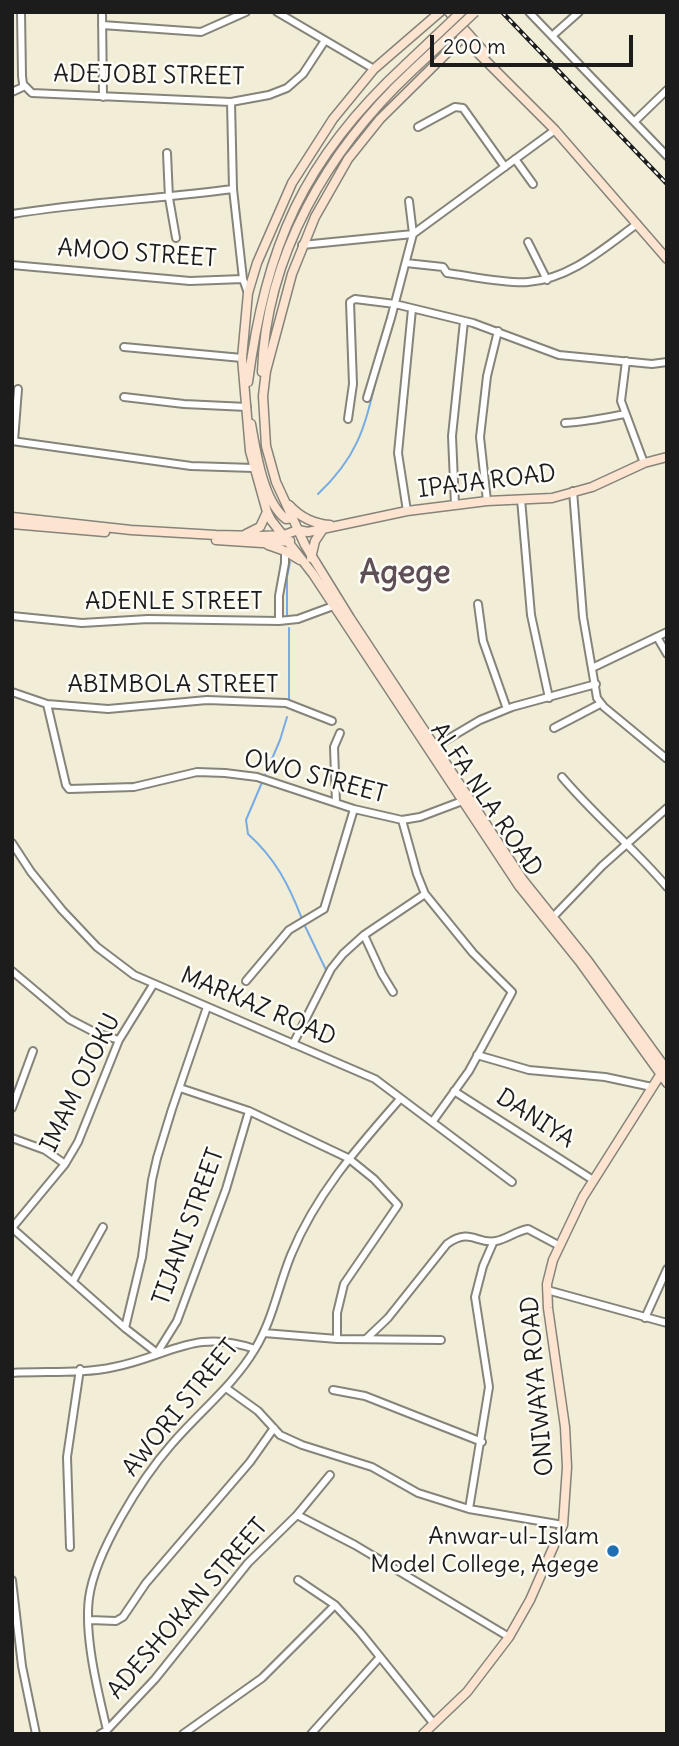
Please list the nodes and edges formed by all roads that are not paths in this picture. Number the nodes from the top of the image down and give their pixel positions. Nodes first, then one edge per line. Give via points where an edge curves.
1 (21, 12) edge
2 (102, 12) edge
3 (246, 12) edge
4 (277, 12) edge
5 (441, 12) edge
6 (449, 12) edge
7 (461, 12) edge
8 (475, 12) edge
9 (529, 12) edge
10 (579, 12) edge
11 (102, 25) junction
12 (12, 27) edge
13 (21, 27) junction
14 (420, 30) junction
15 (552, 36) junction
16 (463, 37) junction
17 (324, 42) junction
18 (442, 57) junction
19 (408, 68) junction
20 (374, 69) junction
21 (505, 79) junction
22 (25, 86) junction
23 (667, 90) edge
24 (12, 92) edge
25 (103, 97) junction
26 (231, 102) junction
27 (635, 121) junction
28 (418, 127) dead end
29 (555, 130) junction
30 (167, 153) dead end
31 (667, 156) edge
32 (515, 159) junction
33 (505, 167) junction
34 (533, 184) dead end
35 (233, 189) junction
36 (169, 198) junction
37 (409, 201) dead end
38 (12, 214) edge
39 (636, 224) junction
40 (412, 234) junction
41 (176, 238) dead end
42 (528, 242) dead end
43 (302, 245) junction
44 (667, 259) edge
45 (406, 263) junction
46 (12, 265) edge
47 (243, 279) junction
48 (547, 280) junction
49 (248, 293) junction
50 (395, 304) junction
51 (412, 309) junction
52 (464, 321) junction
53 (498, 331) junction
54 (124, 347) dead end
55 (242, 358) junction
56 (626, 361) junction
57 (667, 362) edge
58 (18, 389) dead end
59 (246, 395) junction
60 (263, 396) junction
61 (124, 397) dead end
62 (367, 398) dead end
63 (247, 407) junction
64 (625, 414) junction
65 (348, 419) dead end
66 (565, 423) dead end
67 (13, 441) edge
68 (667, 457) edge
69 (644, 463) junction
70 (254, 468) junction
71 (573, 491) junction
72 (521, 499) junction
73 (284, 500) junction
74 (487, 501) junction
75 (455, 505) junction
76 (407, 511) junction
77 (267, 512) junction
78 (12, 517) edge
79 (293, 518) junction
80 (12, 524) edge
81 (340, 526) junction
82 (323, 529) junction
83 (302, 533) junction
84 (234, 536) junction
85 (287, 538) junction
86 (262, 543) junction
87 (285, 551) junction
88 (311, 558) junction
89 (313, 574) junction
90 (478, 604) dead end
91 (337, 605) junction
92 (12, 615) edge
93 (279, 621) junction
94 (667, 632) edge
95 (657, 637) junction
96 (667, 654) edge
97 (592, 668) junction
98 (596, 684) junction
99 (12, 692) edge
100 (549, 698) junction
101 (47, 704) junction
102 (600, 704) junction
103 (507, 709) junction
104 (332, 721) dead end
105 (554, 728) dead end
106 (340, 733) dead end
107 (436, 746) junction
108 (667, 759) edge
109 (562, 777) dead end
110 (467, 799) junction
111 (336, 803) junction
112 (667, 808) edge
113 (354, 809) junction
114 (402, 820) junction
115 (12, 843) edge
116 (628, 843) junction
117 (14, 852) edge
118 (667, 887) edge
119 (425, 894) junction
120 (550, 920) junction
121 (364, 935) junction
122 (12, 971) edge
123 (246, 981) dead end
124 (153, 985) junction
125 (393, 992) dead end
126 (208, 1007) junction
127 (119, 1040) junction
128 (293, 1045) junction
129 (33, 1051) dead end
130 (477, 1055) junction
131 (665, 1068) edge
132 (667, 1083) edge
133 (652, 1087) junction
134 (180, 1088) junction
135 (454, 1091) junction
136 (400, 1099) junction
137 (12, 1108) edge
138 (249, 1111) junction
139 (433, 1121) junction
140 (12, 1138) edge
141 (348, 1158) junction
142 (65, 1164) junction
143 (593, 1180) junction
144 (512, 1182) dead end
145 (103, 1227) dead end
146 (12, 1228) edge
147 (493, 1242) junction
148 (558, 1245) junction
149 (667, 1269) edge
150 (73, 1281) junction
151 (547, 1290) junction
152 (645, 1318) junction
153 (667, 1323) edge
154 (125, 1328) junction
155 (264, 1333) junction
156 (368, 1338) junction
157 (337, 1339) junction
158 (441, 1340) dead end
159 (255, 1349) junction
160 (157, 1353) junction
161 (80, 1370) junction
162 (12, 1373) edge
163 (226, 1388) junction
164 (333, 1390) dead end
165 (274, 1428) junction
166 (482, 1441) junction
167 (330, 1475) dead end
168 (469, 1509) junction
169 (297, 1516) junction
170 (563, 1525) junction
171 (70, 1547) dead end
172 (12, 1580) edge
173 (298, 1580) dead end
174 (335, 1605) junction
175 (90, 1620) junction
176 (509, 1637) junction
177 (380, 1657) junction
178 (434, 1724) junction
179 (104, 1732) edge
180 (36, 1734) edge
181 (183, 1734) edge
182 (310, 1734) edge
183 (423, 1734) edge

1 - 13 street, ADEJOBI STREET
2 - 11 street
3 - 11 street via 201,32
4 - 17 street
5 - 14 main road
5 - 16 main road
6 - 21 main road
7 - 19 main road, bridge
8 - 19 main road, bridge
9 - 15 street
10 - 15 street
11 - 25 street
12 - 13 street
13 - 22 street, ADEJOBI STREET
14 - 18 main road via 441,41
14 - 20 main road
15 - 27 street
16 - 18 main road
16 - 21 main road
17 - 20 street
17 - 26 street, ADEJOBI STREET via 303,74 287,88
18 - 43 main road via 392,105 348,159
19 - 59 main road via 374,94 338,135 294,208 261,306
19 - 60 main road via 347,140 296,228 269,316
20 - 49 main road via 333,119 292,183
21 - 29 main road
22 - 24 street
22 - 25 street, ADEJOBI STREET via 32,93
23 - 27 street
25 - 26 street, ADEJOBI STREET
26 - 35 street
27 - 31 street
28 - 33 street via 455,107 463,108
29 - 32 street
29 - 39 main road
30 - 36 street
32 - 33 street
32 - 34 street
33 - 40 street
35 - 36 street
35 - 47 street
36 - 38 street
36 - 41 street
37 - 40 street
39 - 44 main road
39 - 48 street via 596,254
40 - 43 street
40 - 45 street
42 - 48 street
43 - 60 main road via 270,354
45 - 48 street via 526,283
45 - 50 street
46 - 47 street, AMOO STREET via 190,281
47 - 49 street, AMOO STREET
49 - 55 main road
50 - 51 street
50 - 62 street
50 - 65 street via 349,302 353,384
51 - 52 street
51 - 76 street via 398,453
52 - 53 street
52 - 75 street via 452,436
53 - 56 street via 559,355
53 - 74 street via 482,406 480,437
54 - 55 street
55 - 59 main road
56 - 57 street
56 - 64 street via 621,401
58 - 67 street
59 - 63 main road
60 - 73 main road, ALFA NLA ROAD via 269,462
61 - 63 street
63 - 70 main road
63 - 79 main road via 262,475 282,517
64 - 66 street
64 - 69 street
67 - 70 street via 191,466
68 - 69 main road, IPAJA ROAD
69 - 71 main road, IPAJA ROAD
70 - 77 main road
71 - 72 main road, IPAJA ROAD via 552,498
71 - 97 street via 583,617
72 - 74 main road, IPAJA ROAD
72 - 100 street via 531,615
73 - 79 main road, ALFA NLA ROAD
73 - 81 main road via 303,518
74 - 75 main road, IPAJA ROAD
75 - 76 main road, IPAJA ROAD
76 - 81 main road, IPAJA ROAD
77 - 84 main road via 255,531
77 - 85 main road, ALFA NLA ROAD
78 - 84 main road, IPAJA ROAD
79 - 83 main road, ALFA NLA ROAD
80 - 86 main road, IPAJA ROAD
81 - 82 main road, IPAJA ROAD
82 - 83 main road, IPAJA ROAD
82 - 88 main road
83 - 85 main road, IPAJA ROAD
83 - 88 main road, ALFA NLA ROAD
84 - 85 main road, IPAJA ROAD
85 - 86 main road, IPAJA ROAD
85 - 89 main road, ALFA NLA ROAD
86 - 87 main road
87 - 89 main road
87 - 93 street
88 - 91 main road, ALFA NLA ROAD
89 - 91 main road, ALFA NLA ROAD
90 - 103 street via 483,641
91 - 93 street, ADENLE STREET
91 - 107 main road, ALFA NLA ROAD
91 - 110 main road, ALFA NLA ROAD
92 - 93 street, ADENLE STREET via 82,623
94 - 95 street
95 - 96 street
95 - 97 street
97 - 98 street
98 - 100 street
98 - 102 street
99 - 101 street, ABIMBOLA STREET
100 - 103 street
101 - 104 street, ABIMBOLA STREET via 108,709 207,700 286,703
101 - 111 street, OWO STREET via 66,785 73,789 134,787 197,772 257,777
102 - 105 street
102 - 108 street
103 - 107 street
106 - 111 street via 334,747
107 - 110 main road, ALFA NLA ROAD
109 - 116 street
110 - 114 street, OWO STREET
110 - 120 main road, ALFA NLA ROAD
111 - 113 street, OWO STREET
112 - 116 street
113 - 114 street, OWO STREET
113 - 123 street via 324,909 289,930
114 - 119 street
115 - 117 street, MARKAZ ROAD
116 - 118 street
116 - 120 street
117 - 124 street, MARKAZ ROAD via 97,947
119 - 121 street
119 - 130 street via 473,953 512,990
120 - 131 main road, ALFA NLA ROAD
121 - 125 street
121 - 128 street via 331,969
122 - 127 street via 69,1019
124 - 126 street, MARKAZ ROAD
124 - 127 street, IMAM OJOKU
126 - 128 street, MARKAZ ROAD
126 - 134 street
127 - 142 street, IMAM OJOKU
128 - 136 street, MARKAZ ROAD via 375,1079
129 - 137 street
130 - 133 street via 529,1070
130 - 135 street
131 - 132 main road, ALFA NLA ROAD
131 - 133 main road, ONIWAYA ROAD
133 - 143 main road, ONIWAYA ROAD
134 - 138 street
134 - 154 street via 155,1169 142,1257
135 - 139 street
135 - 143 street, DANIYA
136 - 139 street, MARKAZ ROAD
136 - 141 street, AWORI STREET
138 - 141 street
138 - 160 street, TIJANI STREET via 226,1189 177,1321
139 - 144 street, MARKAZ ROAD
140 - 142 street via 45,1150
141 - 155 street, AWORI STREET via 325,1190 291,1256
141 - 157 street via 398,1205 344,1284
142 - 146 street, IMAM OJOKU
143 - 148 main road, ONIWAYA ROAD
145 - 150 street
146 - 150 street
147 - 148 street via 528,1229
147 - 156 street via 471,1236 447,1244
147 - 166 street via 475,1297 489,1387
148 - 151 main road, ONIWAYA ROAD
149 - 152 street
150 - 154 street
151 - 152 street
151 - 170 main road, ONIWAYA ROAD via 568,1466
152 - 153 street
154 - 160 street
155 - 157 street
155 - 159 street, AWORI STREET
156 - 157 street
156 - 158 street
159 - 160 street via 203,1341
159 - 163 street, AWORI STREET
160 - 161 street via 115,1367
161 - 162 street
161 - 171 street via 67,1457
163 - 165 street
163 - 175 street, AWORI STREET via 143,1480 96,1575 89,1599
164 - 166 street via 365,1396
165 - 168 street via 302,1445 372,1467 418,1493
165 - 175 street via 123,1617 116,1622
166 - 168 street
167 - 169 street, ADESHOKAN STREET
168 - 170 street
169 - 176 street via 355,1545
169 - 179 street, ADESHOKAN STREET via 248,1563 155,1679
170 - 176 main road, ONIWAYA ROAD
172 - 180 street via 26,1693
173 - 174 street
174 - 177 street
174 - 181 street via 262,1678
175 - 179 street, AWORI STREET
176 - 178 main road, ONIWAYA ROAD via 480,1677
177 - 178 street
177 - 182 street
178 - 183 main road, ONIWAYA ROAD

